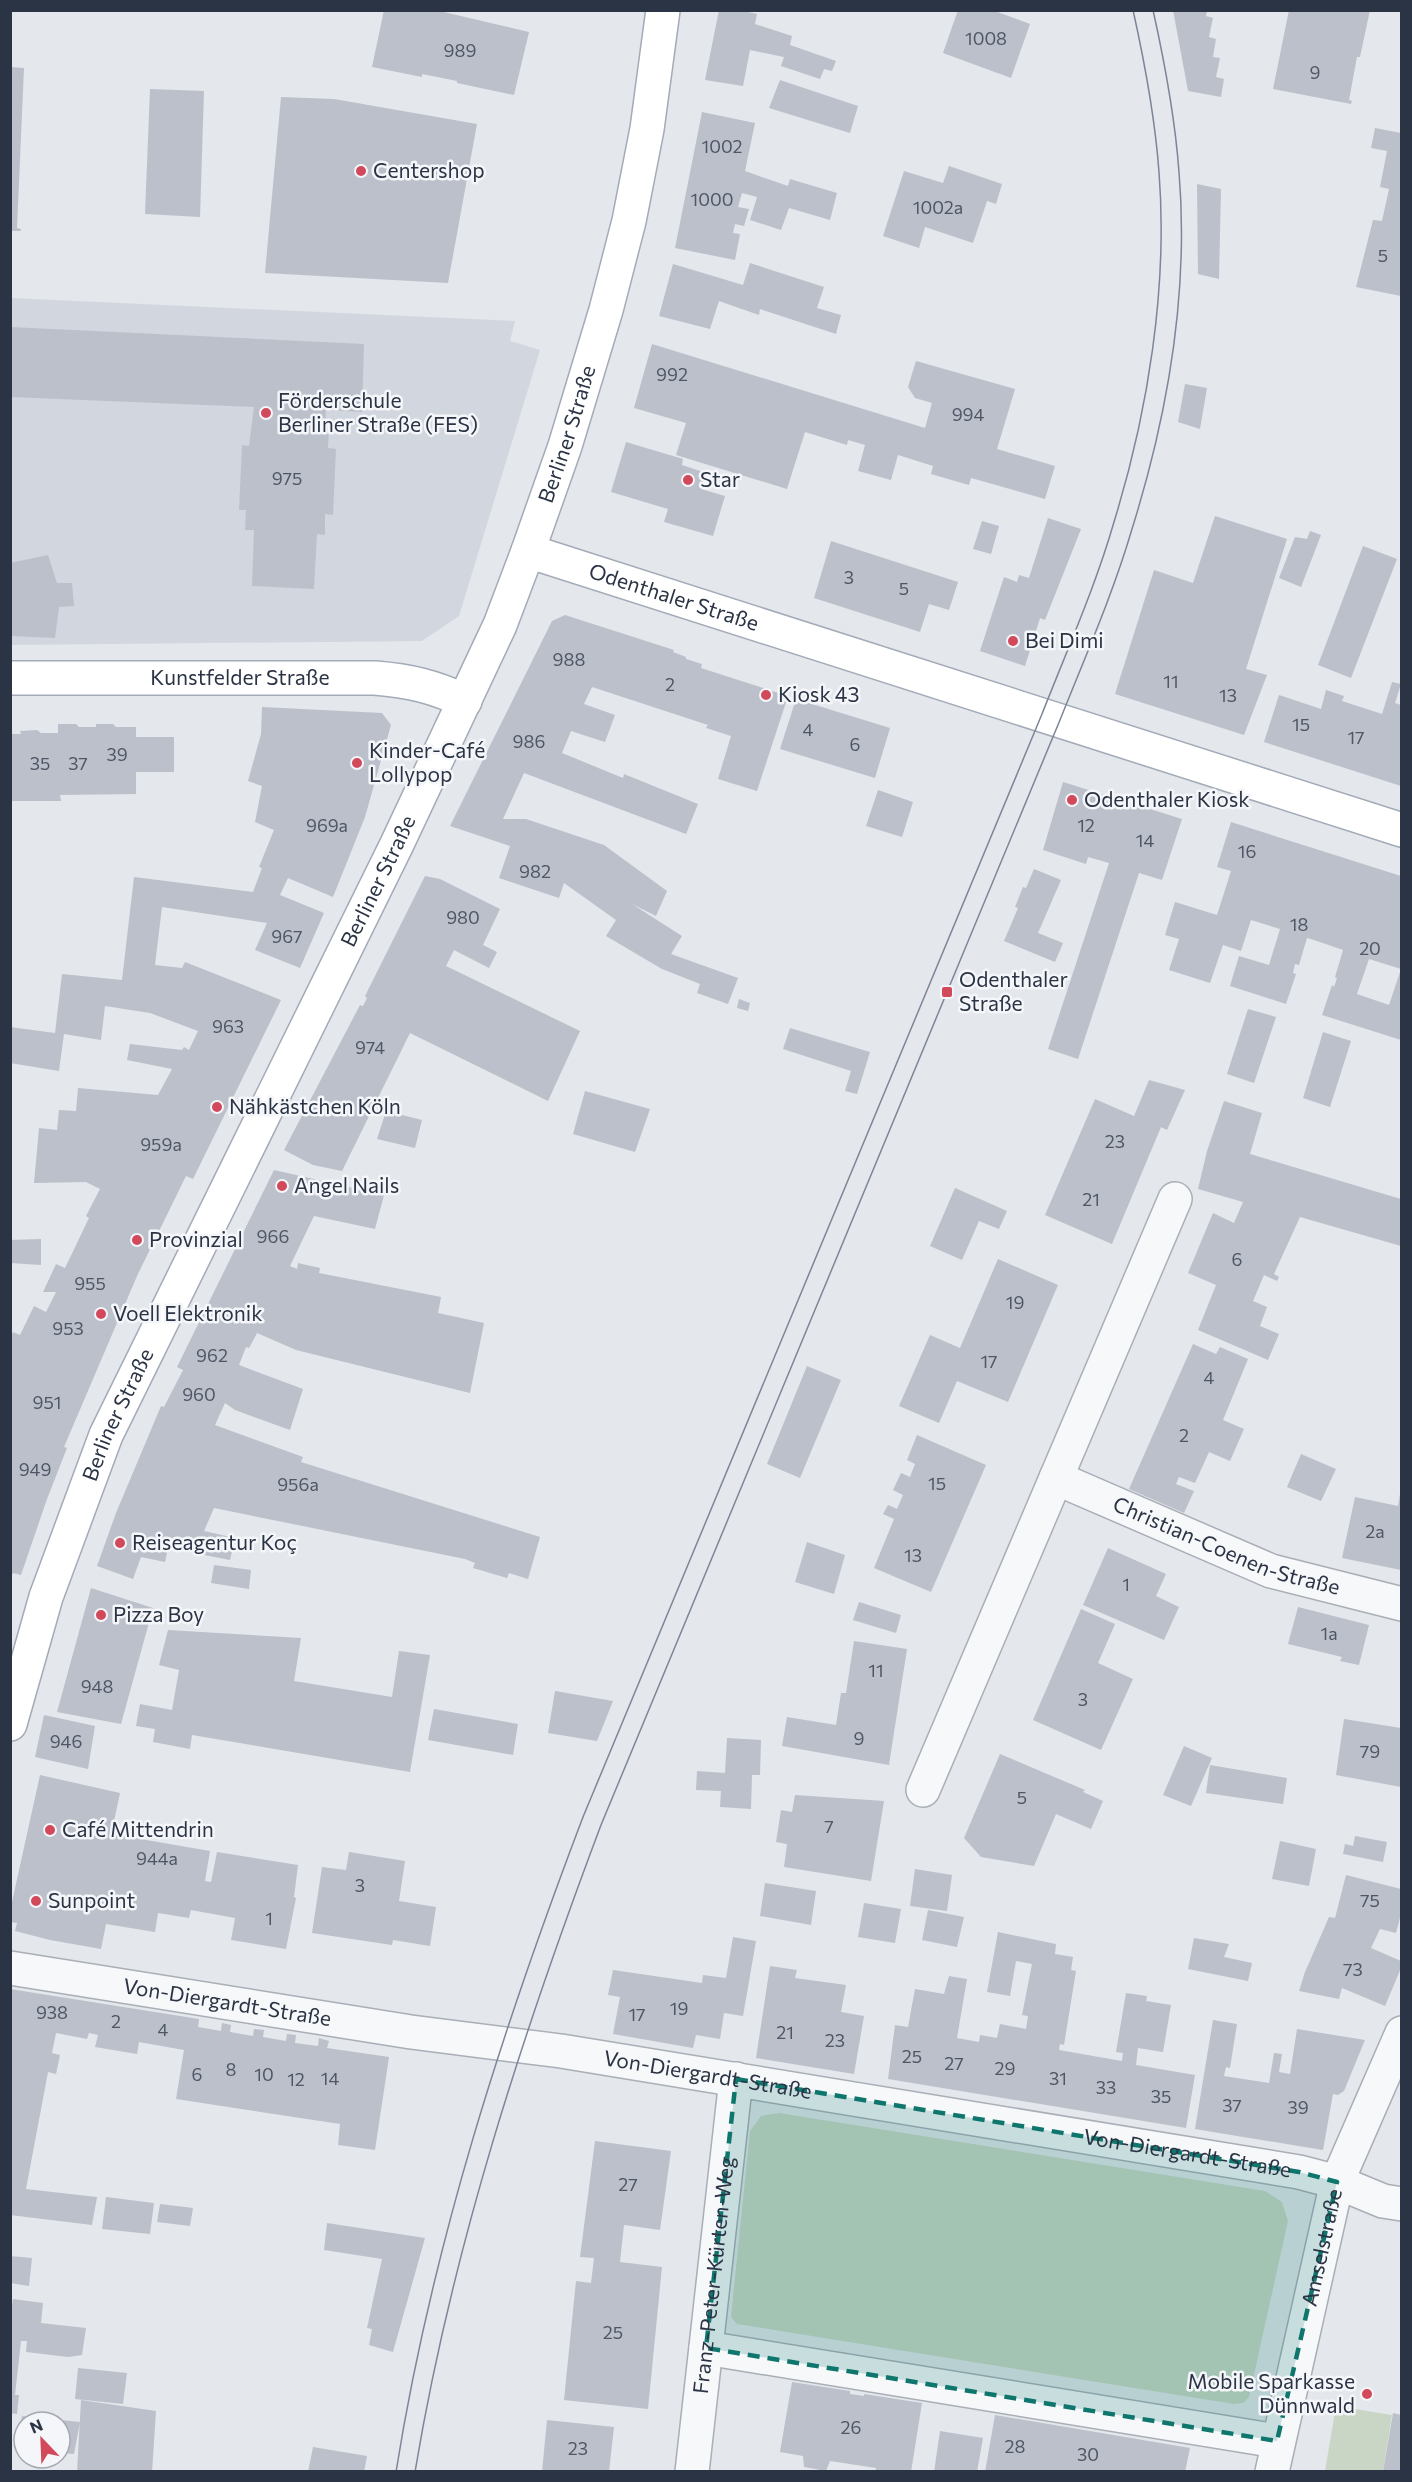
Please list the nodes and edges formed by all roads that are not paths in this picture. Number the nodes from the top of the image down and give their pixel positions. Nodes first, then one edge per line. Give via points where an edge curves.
1 (663, 10) edge
2 (528, 551) junction
3 (10, 678) edge
4 (465, 701) junction
5 (1401, 830) edge
6 (1175, 1199) dead end
7 (1056, 1478) junction
8 (1401, 1604) edge
9 (10, 1724) edge
10 (923, 1790) dead end
11 (10, 1968) edge
12 (1401, 2033) edge
13 (736, 2079) junction
14 (1337, 2182) junction
15 (1401, 2204) edge
16 (706, 2348) junction
17 (1274, 2456) edge
18 (692, 2472) edge

1 - 2 main road, Berliner Straße via 651,106 629,221 570,428
2 - 4 main road, Berliner Straße via 500,626
2 - 5 main road, Odenthaler Straße
3 - 4 main road, Kunstfelder Straße via 375,678 434,687
4 - 9 main road, Berliner Straße via 106,1435 46,1597
6 - 7 street
7 - 8 street, Christian-Coenen-Straße via 1271,1571
7 - 10 street
11 - 13 street, Von-Diergardt-Straße
12 - 14 street, Amselstraße
13 - 14 street, Von-Diergardt-Straße via 1299,2172
13 - 16 street, Franz-Peter-Kürten-Weg
14 - 15 street, Von-Diergardt-Straße via 1383,2201
14 - 17 street, Amselstraße
16 - 17 street
16 - 18 street, Franz-Peter-Kürten-Weg

